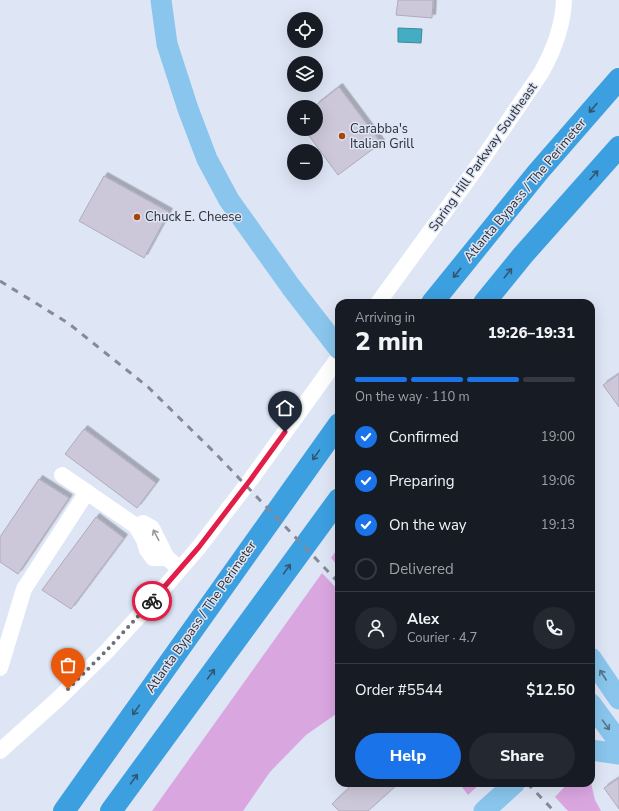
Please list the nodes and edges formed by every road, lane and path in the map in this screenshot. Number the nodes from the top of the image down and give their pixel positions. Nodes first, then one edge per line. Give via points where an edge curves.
1 (161, 0) edge
2 (564, 0) edge
3 (619, 79) edge
4 (619, 147) edge
5 (381, 299) edge
6 (435, 299) edge
7 (487, 299) edge
8 (335, 344) edge
9 (335, 363) edge
10 (335, 430) edge
11 (62, 474) dead end
12 (87, 492) junction
13 (335, 504) edge
14 (180, 568) junction
15 (595, 664) edge
16 (0, 668) edge
17 (617, 696) edge
18 (595, 707) edge
19 (595, 712) edge
20 (619, 742) edge
21 (0, 751) edge
22 (595, 751) edge
23 (619, 754) edge
24 (511, 787) edge
25 (64, 811) edge
26 (111, 811) edge
27 (484, 811) edge

1 - 8 main road via 167,44 207,159 229,200
2 - 5 street, Spring Hill Parkway Southeast via 558,37 541,73 475,170
3 -> 6 highway, Atlanta Bypass / The Perimeter via 538,172
7 -> 4 highway
9 - 14 street via 251,479
10 -> 25 highway, Atlanta Bypass / The Perimeter
11 - 12 street
12 - 14 street via 136,526 153,558 167,558
12 - 16 street via 24,589
26 -> 13 highway
14 - 21 street via 107,650
17 -> 15 main road
17 - 18 main road
19 -> 20 main road
22 - 23 main road
24 - 27 main road

